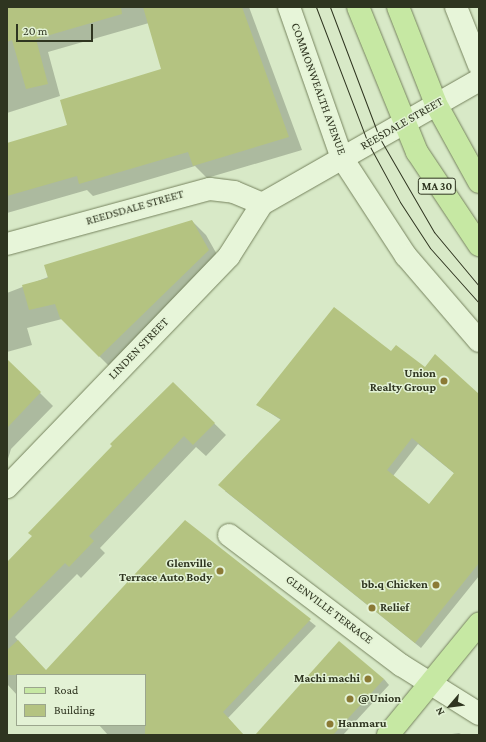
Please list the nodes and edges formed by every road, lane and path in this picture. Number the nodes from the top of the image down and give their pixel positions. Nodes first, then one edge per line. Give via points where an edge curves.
1 (289, 7) edge
2 (358, 7) edge
3 (398, 7) edge
4 (456, 7) edge
5 (479, 65) edge
6 (479, 80) edge
7 (436, 104) junction
8 (403, 123) junction
9 (342, 158) junction
10 (479, 182) edge
11 (262, 204) junction
12 (7, 244) edge
13 (479, 245) edge
14 (479, 341) edge
15 (7, 487) edge
16 (229, 535) dead end
17 (479, 624) edge
18 (429, 684) junction
19 (479, 714) edge
20 (388, 735) edge

1 - 9 street, COMMONWEALTH AVENUE
2 - 8 main road, MA 30
3 - 7 main road, MA 30
4 - 5 street
6 - 7 street, REESDALE STREET
7 - 8 street, REESDALE STREET
7 - 10 main road, MA 30
8 - 9 street, REESDALE STREET
8 - 13 main road, MA 30 via 433,181
9 - 11 street, REESDALE STREET
9 - 14 street, COMMONWEALTH AVENUE via 406,256
11 - 12 street, REEDSDALE STREET via 234,192 210,189
11 - 15 street, LINDEN STREET via 229,256
16 - 18 street, GLENVILLE TERRACE
17 - 18 main road
18 - 19 street, GLENVILLE TERRACE
18 - 20 main road

